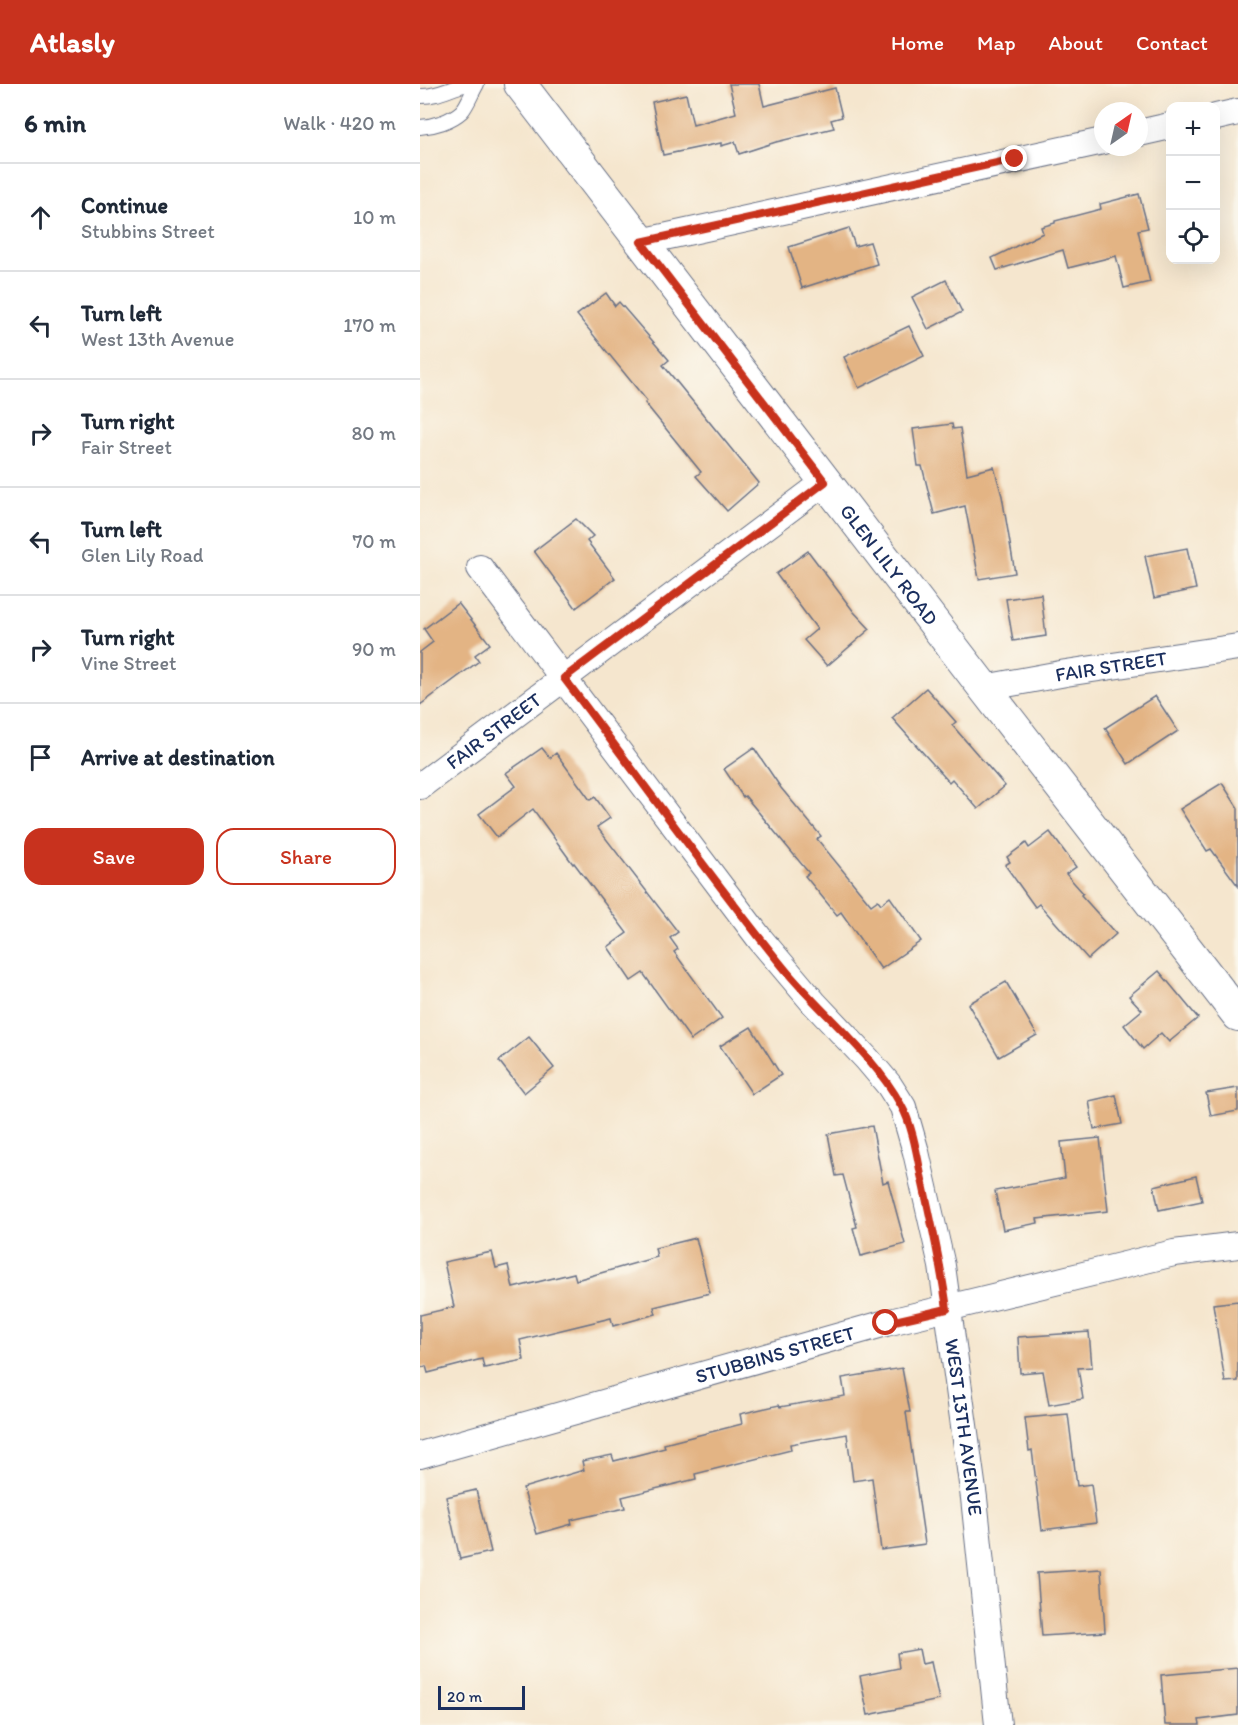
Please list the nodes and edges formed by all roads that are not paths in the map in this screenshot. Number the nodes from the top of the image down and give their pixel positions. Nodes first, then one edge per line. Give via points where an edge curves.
1 (468, 84) edge
2 (477, 84) edge
3 (520, 84) edge
4 (420, 96) edge
5 (1238, 112) edge
6 (1220, 116) edge
7 (420, 127) edge
8 (1166, 127) edge
9 (1148, 131) edge
10 (1094, 143) edge
11 (641, 242) junction
12 (825, 482) junction
13 (480, 568) dead end
14 (1238, 647) edge
15 (564, 678) junction
16 (984, 688) junction
17 (420, 786) edge
18 (1238, 1015) edge
19 (1238, 1245) edge
20 (947, 1309) junction
21 (420, 1455) edge
22 (998, 1725) edge

1 - 4 lane
2 - 7 lane via 462,110 445,121
3 - 11 street, GLEN LILY ROAD
5 - 6 street
8 - 9 street
10 - 11 street
11 - 12 street, GLEN LILY ROAD
12 - 15 street, FAIR STREET
12 - 16 street, GLEN LILY ROAD
13 - 15 street, WEST 13TH AVENUE
14 - 16 street, FAIR STREET
15 - 17 street, FAIR STREET
15 - 20 street, WEST 13TH AVENUE via 760,939 867,1059 903,1107 942,1266
16 - 18 street, GLEN LILY ROAD
19 - 20 street, STUBBINS STREET via 1174,1253
20 - 21 street, STUBBINS STREET via 855,1331
20 - 22 street, WEST 13TH AVENUE via 974,1498

